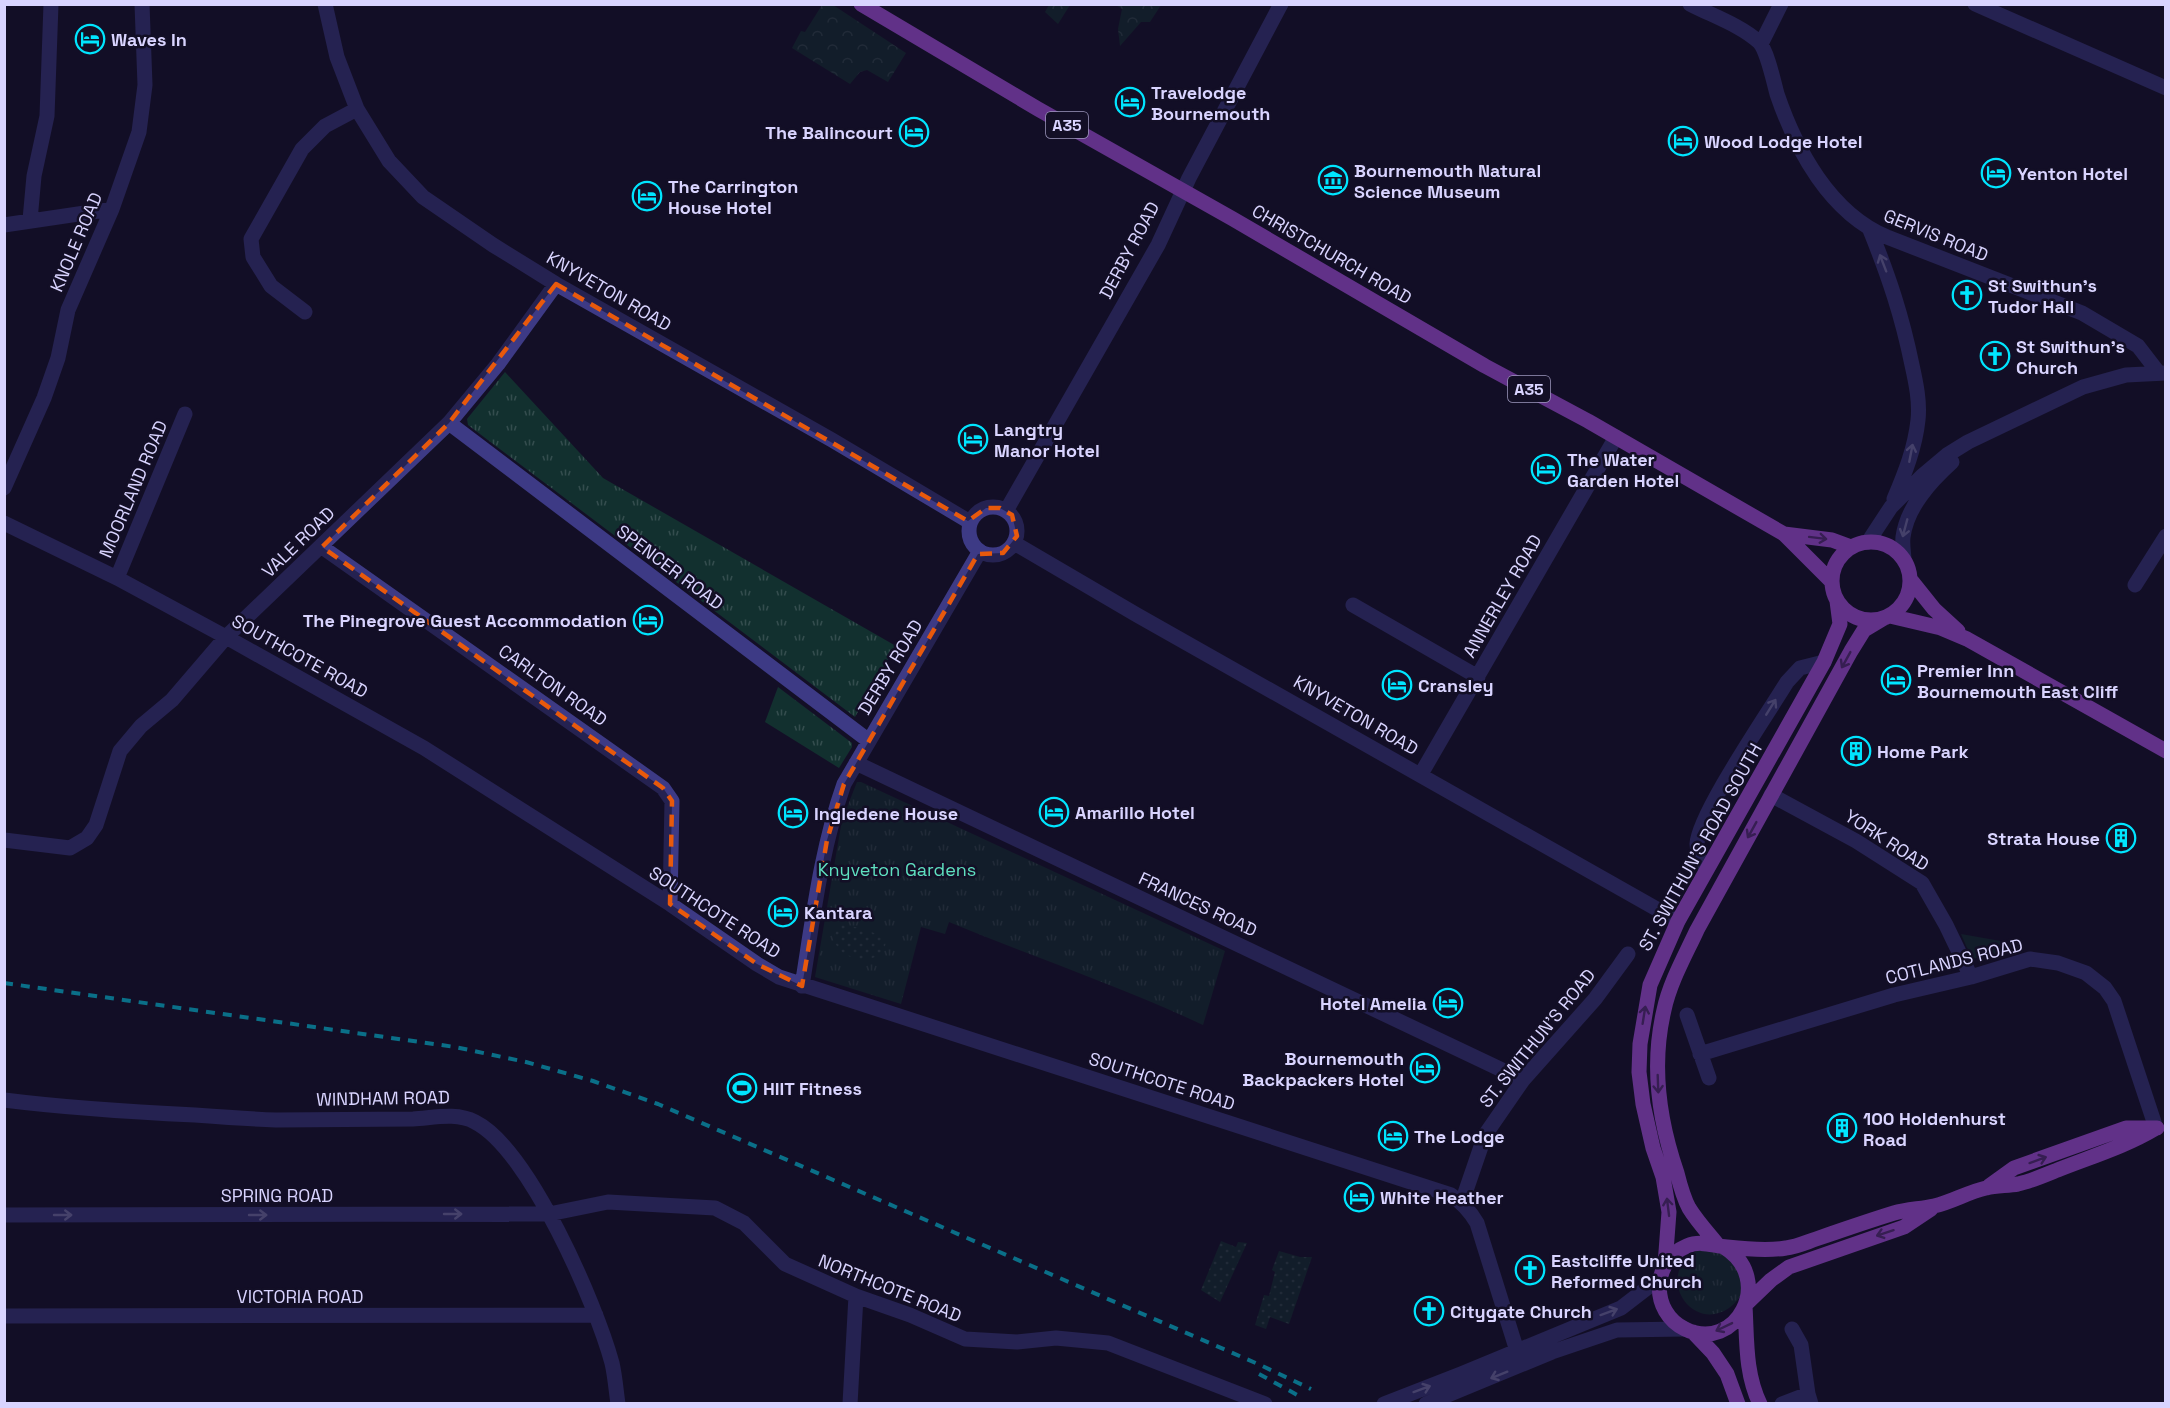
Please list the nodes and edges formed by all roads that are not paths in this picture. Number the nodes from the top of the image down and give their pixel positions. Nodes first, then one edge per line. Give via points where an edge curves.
1 (51, 4) edge
2 (142, 4) edge
3 (326, 4) edge
4 (861, 4) edge
5 (1281, 4) edge
6 (1690, 4) edge
7 (1781, 4) edge
8 (1975, 4) edge
9 (1761, 44) junction
10 (2166, 87) edge
11 (357, 109) junction
12 (1183, 190) junction
13 (112, 209) junction
14 (30, 220) junction
15 (4, 225) edge
16 (1870, 230) junction
17 (556, 284) junction
18 (305, 312) dead end
19 (2162, 373) edge
20 (185, 414) dead end
21 (449, 423) junction
22 (2000, 426) junction
23 (1616, 437) junction
24 (4, 488) edge
25 (1890, 507) junction
26 (1006, 511) junction
27 (970, 522) junction
28 (4, 523) edge
29 (1784, 534) junction
30 (2166, 536) edge
31 (1868, 542) junction
32 (1014, 543) junction
33 (322, 547) junction
34 (1851, 547) junction
35 (980, 551) junction
36 (1904, 561) junction
37 (117, 578) junction
38 (1910, 579) junction
39 (1832, 581) junction
40 (2135, 585) dead end
41 (1837, 601) junction
42 (1353, 605) dead end
43 (1887, 617) junction
44 (226, 637) junction
45 (1967, 639) junction
46 (1824, 662) junction
47 (1478, 677) junction
48 (869, 741) junction
49 (2166, 751) edge
50 (856, 763) junction
51 (1421, 774) junction
52 (1771, 795) junction
53 (4, 840) edge
54 (1706, 870) junction
55 (670, 904) junction
56 (1678, 921) junction
57 (1628, 954) dead end
58 (1971, 977) junction
59 (802, 986) junction
60 (1687, 1015) dead end
61 (1700, 1054) junction
62 (1709, 1078) dead end
63 (1523, 1080) junction
64 (4, 1100) edge
65 (2161, 1127) edge
66 (1462, 1202) junction
67 (1936, 1205) junction
68 (549, 1214) junction
69 (4, 1215) edge
70 (1721, 1246) junction
71 (1662, 1271) junction
72 (856, 1296) junction
73 (1746, 1305) junction
74 (596, 1315) junction
75 (4, 1316) edge
76 (1792, 1329) dead end
77 (1689, 1330) junction
78 (1517, 1351) junction
79 (1809, 1399) edge
80 (618, 1404) edge
81 (850, 1404) edge
82 (1265, 1404) edge
83 (1384, 1404) edge
84 (1426, 1404) edge
85 (1738, 1404) edge
86 (1760, 1404) edge
87 (1782, 1404) edge

1 - 14 street via 47,116 34,176
2 - 13 street, KNOLE ROAD via 144,106 140,132
3 - 11 street, KNYVETON ROAD via 337,57
4 - 12 main road, CHRISTCHURCH ROAD / A35
5 - 12 street, DERBY ROAD
6 - 9 street via 1739,28
7 - 9 street
8 - 10 street
9 - 16 street, GERVIS ROAD via 1784,114 1805,157 1836,200
11 - 17 street, KNYVETON ROAD via 388,160 423,197
11 - 18 street via 325,126 303,149 251,239 253,257 271,286
12 - 23 main road, CHRISTCHURCH ROAD / A35 via 1485,366
12 - 26 street, DERBY ROAD via 1158,245
13 - 14 street
13 - 24 street, KNOLE ROAD via 68,310 44,398
14 - 15 street
16 - 19 street, GERVIS ROAD via 2082,313 2138,345
25 -> 16 street via 1909,464 1918,399 1894,290
17 - 21 street, VALE ROAD
17 - 27 street, KNYVETON ROAD
19 - 22 street, GERVIS ROAD via 2126,375 2083,387
20 - 37 street, MOORLAND ROAD
21 - 33 street, VALE ROAD
21 - 48 street, SPENCER ROAD
22 - 25 street, GERVIS ROAD via 1947,455
22 -> 36 street, GERVIS ROAD via 1945,469 1920,496 1902,538
23 - 29 main road, CHRISTCHURCH ROAD / A35
23 - 47 street, ANNERLEY ROAD
25 - 31 street, GERVIS ROAD
26 - 27 street via 986,508
26 - 32 street via 1012,515 1017,529
27 - 35 street via 970,538
28 - 37 street, SOUTHCOTE ROAD
29 -> 34 main road, CHRISTCHURCH ROAD / A35 via 1832,540
29 - 39 main road, CHRISTCHURCH ROAD / A35
30 - 40 street
31 - 34 main road
31 - 36 main road via 1889,546
32 - 35 street via 995,555
32 - 51 street, KNYVETON ROAD
33 - 44 street, VALE ROAD
33 - 55 street, CARLTON ROAD via 663,788 672,801
34 - 39 main road via 1837,562
35 - 48 street, DERBY ROAD
36 - 38 main road
37 - 44 street, SOUTHCOTE ROAD
38 - 43 main road via 1905,600
38 - 45 main road via 1934,609
39 - 41 main road
41 - 43 main road via 1852,616 1874,620
41 - 46 main road, ST. SWITHUN'S ROAD SOUTH via 1840,624
42 - 47 street
43 - 45 main road via 1941,627
43 -> 52 main road, ST. SWITHUN'S ROAD SOUTH via 1864,630
44 - 53 street, VALE ROAD via 172,700 141,726 120,751 96,825 87,838 70,848
44 - 55 street, SOUTHCOTE ROAD via 424,747
45 - 49 main road
46 - 54 main road, ST. SWITHUN'S ROAD SOUTH
54 -> 46 street via 1699,859 1697,842 1719,792 1787,682 1800,668
47 - 51 street, ANNERLEY ROAD
48 - 50 street, DERBY ROAD
50 - 59 street, DERBY ROAD via 844,784 829,830
50 - 63 street, FRANCES ROAD
51 - 56 street, KNYVETON ROAD
52 - 58 street, YORK ROAD via 1856,841 1922,883
52 -> 70 main road, ST. SWITHUN'S ROAD SOUTH via 1680,967 1664,1008 1658,1051 1659,1103 1672,1159 1688,1206
54 - 56 main road, ST. SWITHUN'S ROAD SOUTH
55 - 59 street, SOUTHCOTE ROAD via 757,964
71 -> 56 main road, ST. SWITHUN'S ROAD SOUTH via 1669,1212 1643,1104 1640,1044 1650,985
57 - 63 street, ST. SWITHUN'S ROAD via 1595,999
58 - 61 street, COTLANDS ROAD via 1894,995
58 - 65 street, COTLANDS ROAD via 2030,959 2065,965 2097,980 2114,1001
59 - 66 street, SOUTHCOTE ROAD via 1451,1195
60 - 61 street
61 - 62 street
63 - 66 street, ST. SWITHUN'S ROAD via 1485,1135
64 - 68 street, WINDHAM ROAD via 274,1120 459,1116 497,1137
65 - 67 main road via 2019,1184 1987,1188
66 - 78 street via 1477,1223
67 - 70 main road via 1897,1212 1786,1248
67 -> 73 main road via 1904,1227 1789,1267
69 -> 68 street, SPRING ROAD
68 - 72 street, NORTHCOTE ROAD via 608,1202 715,1208 744,1223 784,1264
68 - 74 street, WINDHAM ROAD
70 - 71 main road via 1702,1242 1688,1245 1675,1253
70 - 73 main road via 1736,1255 1744,1266 1749,1294
71 - 77 main road via 1659,1293 1663,1306 1670,1318
78 -> 71 street via 1621,1308
72 - 81 street
72 - 82 street, NORTHCOTE ROAD via 965,1339 1017,1342 1056,1338 1108,1343
73 -> 77 main road via 1731,1324 1719,1330
73 - 86 main road via 1748,1367
74 - 75 street, VICTORIA ROAD
74 - 80 street, WINDHAM ROAD via 612,1364
76 - 79 street via 1801,1345
77 -> 84 street via 1617,1330
77 - 85 main road via 1713,1353 1727,1374
83 -> 78 street
79 - 87 street

